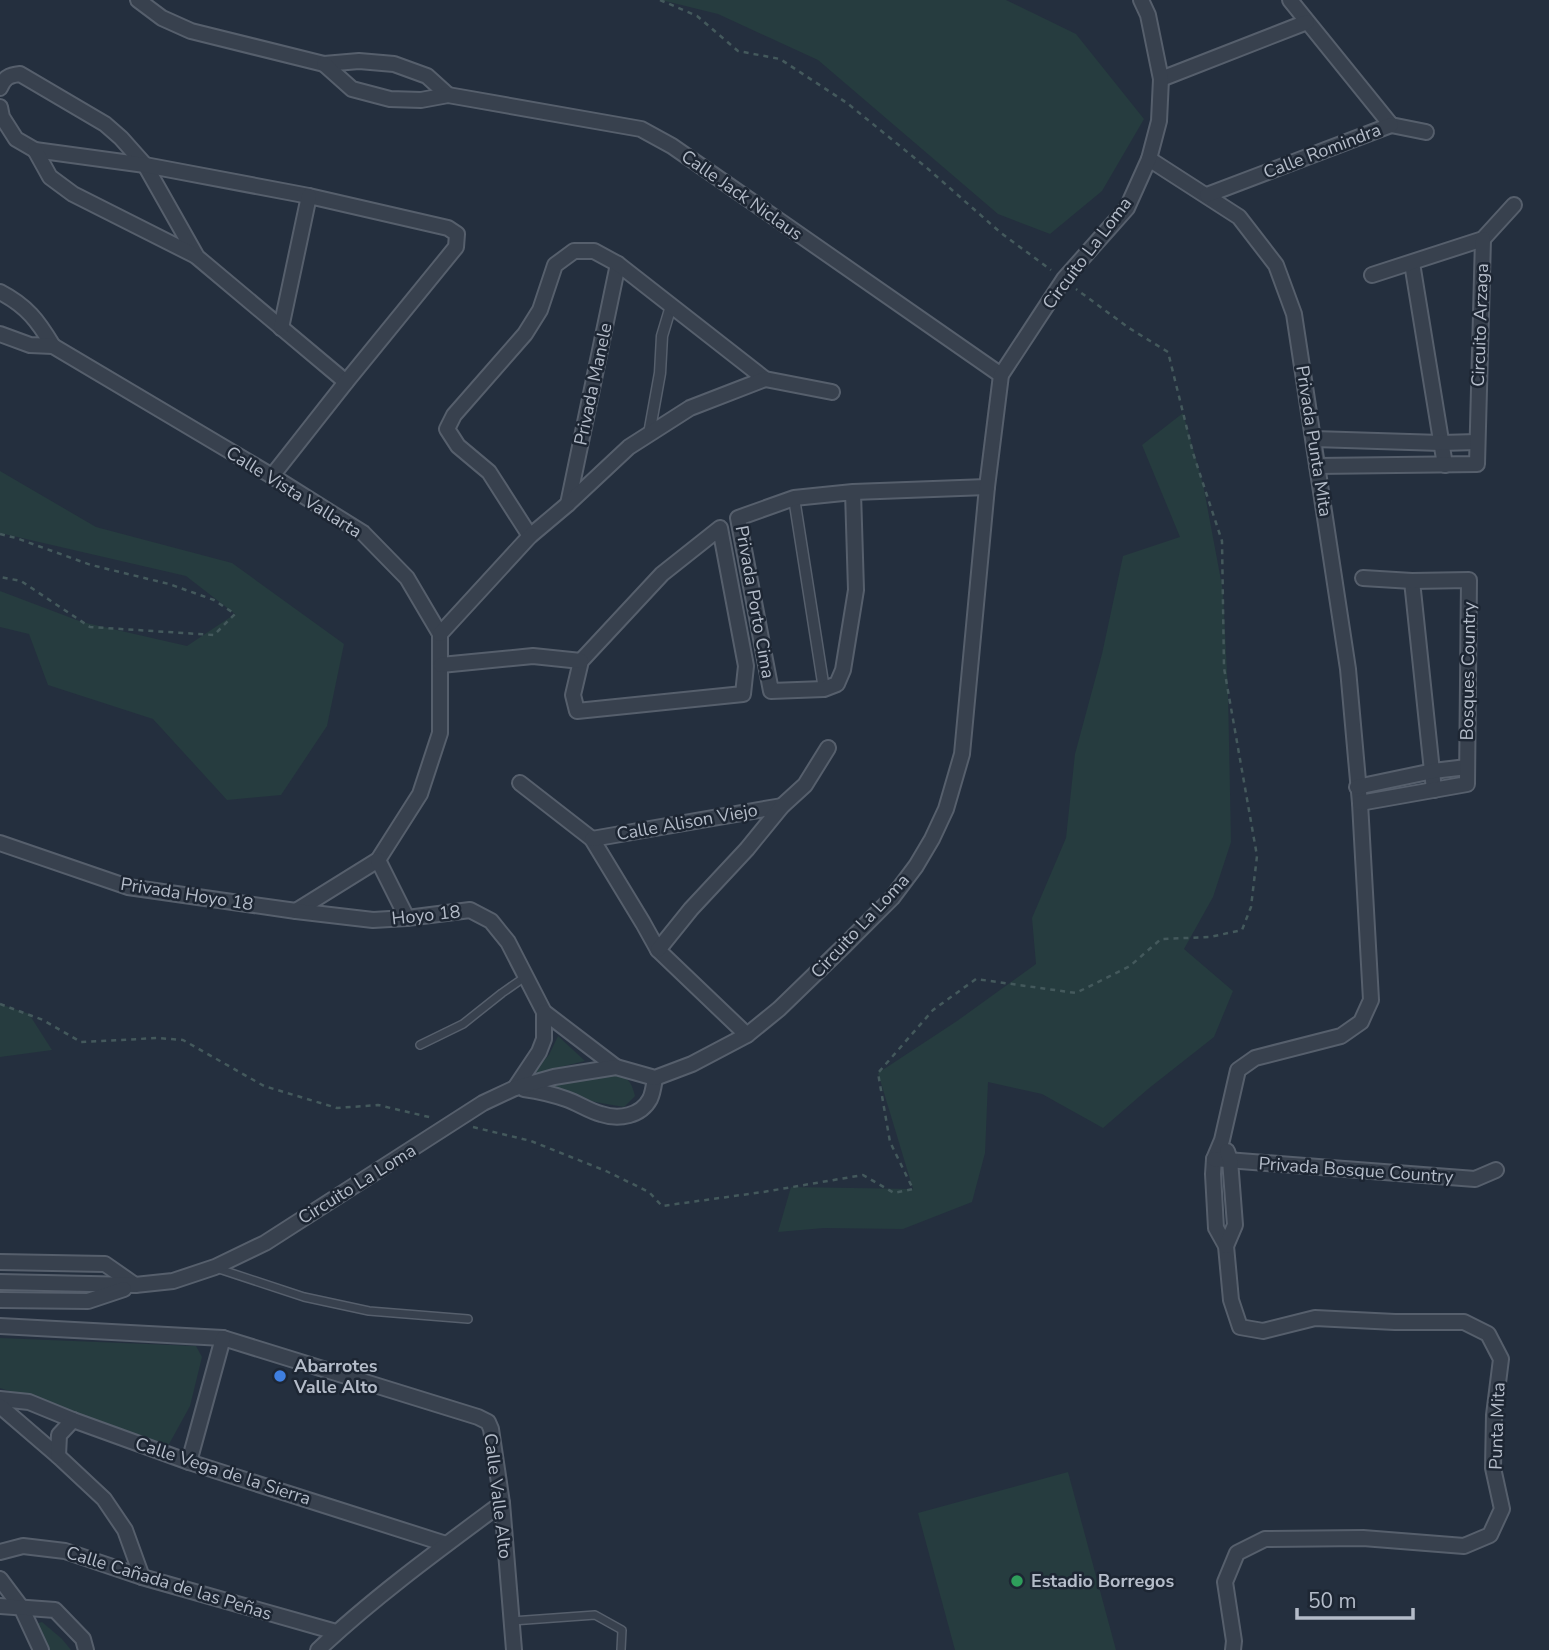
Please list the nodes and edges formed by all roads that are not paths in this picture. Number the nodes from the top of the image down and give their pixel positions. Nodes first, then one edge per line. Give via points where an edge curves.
1 (138, 0) edge
2 (1141, 0) edge
3 (1290, 0) edge
4 (1307, 22) junction
5 (324, 64) junction
6 (1161, 79) junction
7 (0, 88) edge
8 (448, 95) junction
9 (0, 107) edge
10 (1391, 125) junction
11 (1426, 132) dead end
12 (35, 150) junction
13 (1149, 159) junction
14 (145, 165) junction
15 (1207, 195) junction
16 (309, 196) junction
17 (1514, 205) dead end
18 (1483, 239) junction
19 (198, 257) junction
20 (1412, 263) junction
21 (618, 264) junction
22 (1372, 275) dead end
23 (0, 292) edge
24 (671, 306) junction
25 (281, 328) junction
26 (0, 334) edge
27 (53, 346) junction
28 (1002, 375) junction
29 (765, 379) junction
30 (346, 382) junction
31 (832, 392) dead end
32 (649, 434) junction
33 (1314, 439) junction
34 (1477, 442) junction
35 (1441, 443) junction
36 (1445, 464) junction
37 (1317, 466) junction
38 (272, 476) junction
39 (987, 487) junction
40 (853, 492) junction
41 (794, 498) junction
42 (568, 504) junction
43 (530, 536) junction
44 (1363, 578) dead end
45 (1412, 581) junction
46 (440, 634) junction
47 (581, 661) junction
48 (441, 665) junction
49 (824, 689) junction
50 (828, 748) dead end
51 (1467, 767) junction
52 (1433, 771) junction
53 (520, 783) dead end
54 (1357, 787) junction
55 (1434, 790) junction
56 (1360, 803) junction
57 (782, 806) junction
58 (592, 839) junction
59 (0, 843) edge
60 (378, 860) junction
61 (296, 911) junction
62 (407, 918) junction
63 (658, 950) junction
64 (525, 977) junction
65 (544, 1012) junction
66 (747, 1035) junction
67 (420, 1045) dead end
68 (616, 1067) junction
69 (655, 1078) junction
70 (515, 1088) junction
71 (1222, 1140) junction
72 (1214, 1159) junction
73 (1230, 1160) junction
74 (1496, 1170) dead end
75 (1226, 1246) junction
76 (0, 1262) edge
77 (215, 1268) junction
78 (0, 1282) edge
79 (135, 1285) junction
80 (0, 1300) edge
81 (468, 1319) dead end
82 (0, 1326) edge
83 (223, 1338) junction
84 (0, 1399) edge
85 (0, 1406) edge
86 (73, 1420) junction
87 (58, 1456) junction
88 (190, 1462) junction
89 (502, 1503) junction
90 (446, 1544) junction
91 (0, 1552) edge
92 (142, 1577) junction
93 (0, 1579) edge
94 (0, 1606) edge
95 (21, 1607) junction
96 (512, 1621) junction
97 (336, 1632) junction
98 (41, 1650) edge
99 (86, 1650) edge
100 (318, 1650) edge
101 (514, 1650) edge
102 (621, 1650) edge
103 (1233, 1650) edge

1 - 5 street, Calle Jack Niclaus via 191,31
2 - 6 street, Circuito La Loma
3 - 4 street, Calle Romindra
4 - 6 street
4 - 10 street, Calle Romindra
5 - 8 street, Calle Jack Niclaus via 394,64 427,76
5 - 8 street, Calle Jack Niclaus via 352,89 390,99
6 - 13 street, Circuito La Loma via 1159,121
7 - 14 street via 10,75 20,74 106,124
8 - 28 street, Calle Jack Niclaus via 641,129
9 - 12 street via 16,139
10 - 11 street
10 - 15 street, Calle Romindra
12 - 14 street
12 - 19 street via 50,177 72,194
13 - 15 street, Privada Punta Mita
13 - 28 street, Circuito La Loma via 1127,208 1064,279
14 - 16 street
14 - 19 street
15 - 33 street, Privada Punta Mita via 1240,217 1276,265 1294,314
16 - 25 street
16 - 30 street via 457,234 456,247
17 - 18 street
18 - 20 street, Circuito Arzaga
18 - 34 street, Circuito Arzaga
19 - 25 street
20 - 22 street, Circuito Arzaga
20 - 35 street
21 - 24 street
21 - 42 street, Privada Manele
21 - 43 street via 594,251 574,251 555,265 540,310 525,334 447,429 458,446 489,472
23 - 27 street, Calle Vista Vallarta via 38,321
24 - 29 street
24 - 32 street via 662,336
25 - 30 street
26 - 27 street, Calle Vista Vallarta via 30,345
27 - 38 street, Calle Vista Vallarta
28 - 39 street, Circuito La Loma
29 - 31 street
29 - 32 street, Privada Manele via 690,408
30 - 38 street
32 - 42 street, Privada Manele
33 - 35 street
33 - 37 street, Privada Punta Mita
34 - 35 street
34 - 36 street, Circuito Arzaga via 1477,464
35 - 36 street
36 - 37 street, Circuito Arzaga
37 - 54 street, Privada Punta Mita via 1348,669
38 - 46 street, Calle Vista Vallarta via 363,533 407,578
39 - 40 street, Privada Porto Cima
39 - 66 street, Circuito La Loma via 962,754 946,809 916,866 892,898
40 - 41 street, Privada Porto Cima
40 - 49 street via 856,590 843,670 837,684
41 - 49 street
41 - 49 street, Privada Porto Cima via 738,518 771,691
42 - 43 street, Privada Manele
43 - 46 street, Privada Manele
44 - 45 street, Bosques Country
45 - 51 street, Bosques Country via 1469,580
45 - 52 street
46 - 48 street, Calle Vista Vallarta
47 - 47 street, Privada Porto Cima via 662,574 720,528 746,666 743,694 577,711 573,695
47 - 48 street via 533,656
48 - 60 street, Calle Vista Vallarta via 440,733 420,794
50 - 57 street, Calle Alison Viejo via 805,785
51 - 52 street
51 - 55 street, Bosques Country via 1467,784
52 - 54 street
52 - 55 street
53 - 58 street, Calle Alison Viejo
54 - 56 street, Privada Punta Mita
55 - 56 street
56 - 71 street, Privada Punta Mita via 1371,1000 1361,1022 1341,1036 1255,1058 1238,1070
57 - 58 street, Calle Alison Viejo
57 - 63 street, Calle Alison Viejo
58 - 63 street, Calle Alison Viejo
59 - 61 street, Privada Hoyo 18 via 128,887
60 - 61 street, Calle Vista Vallarta
60 - 62 street
61 - 62 street, Hoyo 18 via 373,920
62 - 64 street, Hoyo 18 via 470,911 491,922 508,942
63 - 66 street, Calle Alison Viejo
64 - 65 street, Hoyo 18
64 - 67 lane via 463,1024
65 - 68 street, Hoyo 18
65 - 70 street via 542,1046
66 - 69 street, Circuito La Loma
68 - 69 street, Circuito La Loma
68 - 70 street, Circuito La Loma
69 - 70 street via 642,1108 615,1117 541,1091
70 - 77 street, Circuito La Loma via 483,1103 265,1242
71 - 72 street, Privada Punta Mita
71 - 73 street
72 - 73 street, Privada Bosque Country
72 - 75 street, Punta Mita via 1216,1228
73 - 74 street, Privada Bosque Country via 1475,1179
73 - 75 street, Punta Mita via 1235,1225
75 - 103 street, Punta Mita via 1231,1300 1240,1327 1263,1331 1315,1318 1464,1322 1488,1334 1501,1359 1493,1468 1502,1509 1490,1535 1464,1546 1363,1538 1265,1539 1237,1553 1225,1582
76 - 79 street via 105,1264
77 - 79 street, Circuito La Loma
77 - 81 lane via 304,1297 369,1311
78 - 79 street, Circuito La Loma
79 - 80 street via 88,1301
82 - 83 street, Calle Valle Alto
83 - 88 street
83 - 89 street, Calle Valle Alto via 488,1422
84 - 86 street, Calle Vega de la Sierra via 29,1402
85 - 87 street
86 - 87 street via 59,1435
86 - 88 street, Calle Vega de la Sierra
87 - 92 street via 104,1499 125,1530
88 - 90 street, Calle Vega de la Sierra
89 - 90 street
89 - 96 street, Calle Valle Alto
90 - 97 street
91 - 92 street, Calle Cañada de las Peñas via 23,1546 65,1551
92 - 97 street, Calle Cañada de las Peñas
93 - 95 street
94 - 95 street
95 - 98 street
95 - 99 street via 55,1610 83,1639
96 - 101 street, Calle Valle Alto
96 - 102 lane via 595,1615 622,1630
97 - 100 street

